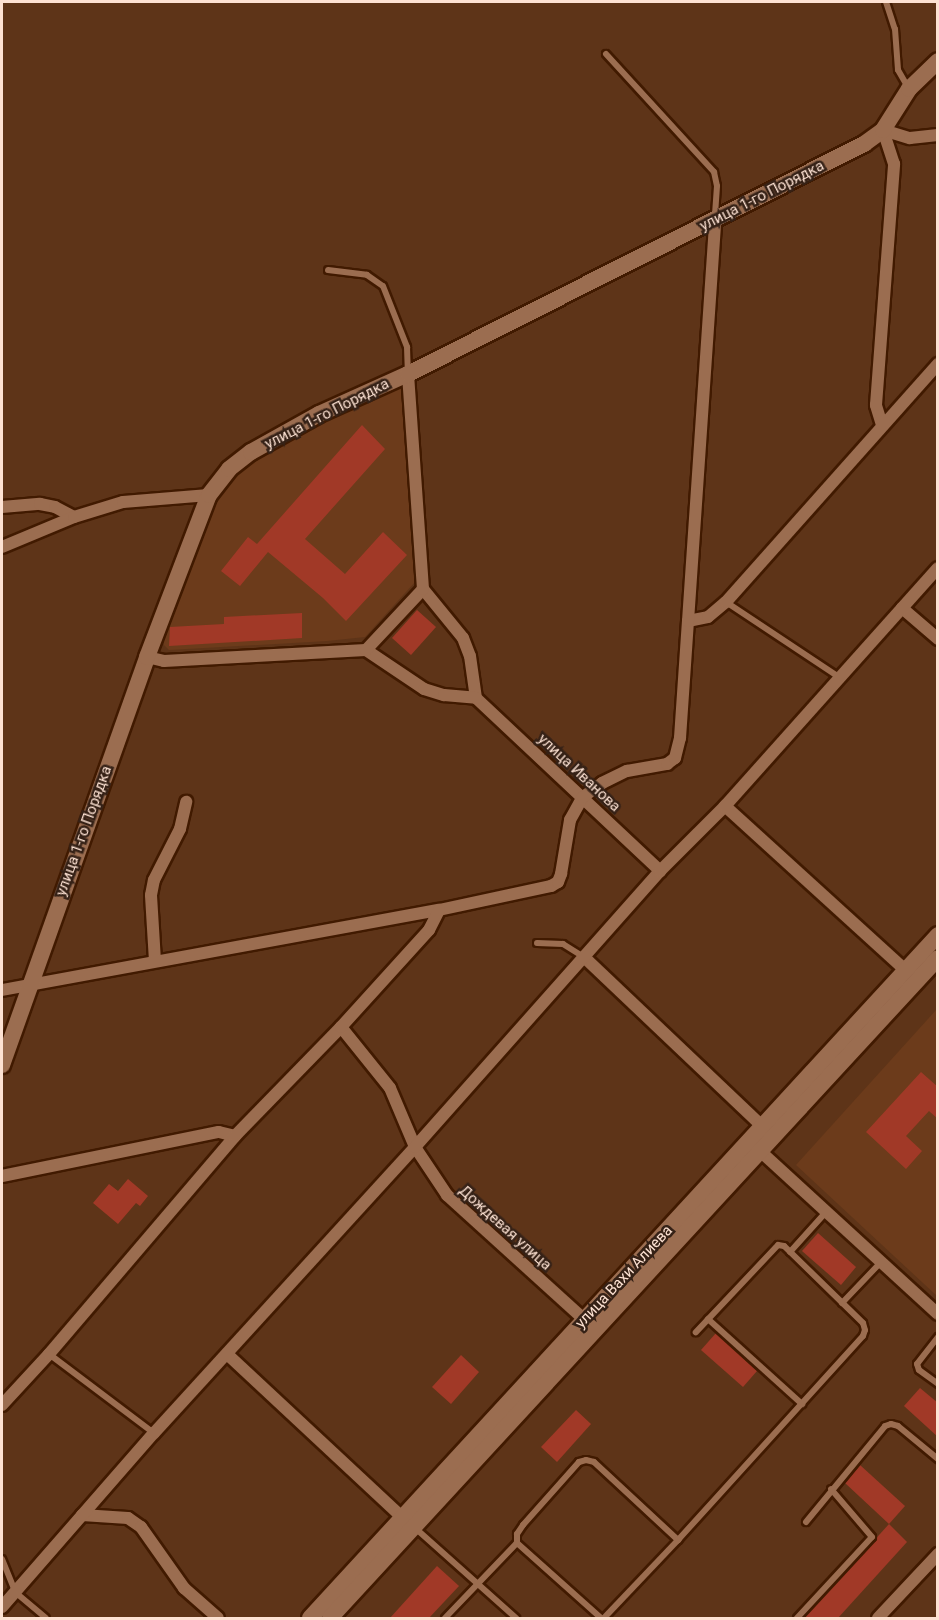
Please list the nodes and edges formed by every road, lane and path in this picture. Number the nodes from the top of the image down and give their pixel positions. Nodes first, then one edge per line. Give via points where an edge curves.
1 (886, 2) edge
2 (606, 54) dead end
3 (938, 61) edge
4 (909, 89) junction
5 (883, 130) junction
6 (938, 135) edge
7 (715, 220) junction
8 (328, 270) dead end
9 (938, 364) edge
10 (408, 374) junction
11 (882, 425) junction
12 (209, 495) junction
13 (2, 507) edge
14 (74, 517) junction
15 (2, 547) edge
16 (938, 568) edge
17 (423, 589) junction
18 (726, 603) junction
19 (902, 608) junction
20 (688, 621) junction
21 (938, 639) edge
22 (366, 650) junction
23 (147, 657) junction
24 (840, 677) junction
25 (476, 698) junction
26 (583, 797) junction
27 (186, 802) dead end
28 (725, 806) junction
29 (660, 871) junction
30 (439, 910) junction
31 (938, 935) edge
32 (537, 943) dead end
33 (584, 957) junction
34 (938, 958) edge
35 (155, 961) junction
36 (906, 970) junction
37 (29, 984) junction
38 (2, 990) edge
39 (341, 1027) junction
40 (2, 1065) edge
41 (762, 1126) junction
42 (235, 1136) junction
43 (415, 1147) junction
44 (760, 1151) junction
45 (2, 1176) edge
46 (826, 1212) junction
47 (790, 1252) junction
48 (881, 1262) junction
49 (842, 1303) junction
50 (938, 1314) edge
51 (708, 1319) junction
52 (585, 1320) junction
53 (696, 1332) dead end
54 (938, 1337) edge
55 (49, 1354) junction
56 (227, 1354) junction
57 (938, 1384) edge
58 (802, 1404) junction
59 (2, 1405) edge
60 (154, 1433) junction
61 (938, 1459) edge
62 (831, 1489) junction
63 (82, 1515) junction
64 (409, 1522) junction
65 (806, 1522) dead end
66 (678, 1540) junction
67 (517, 1543) junction
68 (938, 1554) edge
69 (2, 1559) edge
70 (478, 1583) junction
71 (15, 1592) junction
72 (2, 1607) edge
73 (46, 1618) edge
74 (218, 1618) edge
75 (310, 1618) edge
76 (330, 1618) edge
77 (445, 1618) edge
78 (516, 1618) edge
79 (603, 1618) edge
80 (797, 1618) edge
81 (878, 1618) edge

1 - 4 lane via 896,29 898,70
2 - 7 lane via 714,172
3 - 4 main road
4 - 5 main road
5 - 6 street via 910,138
5 - 7 main road, улица 1-го Порядка via 864,144
5 - 11 street via 894,164 876,405
7 - 10 main road, улица 1-го Порядка
7 - 20 street
8 - 10 lane via 367,275 383,286 407,346
9 - 11 street
10 - 12 main road, улица 1-го Порядка via 319,414 251,452 229,469
10 - 17 street
11 - 18 street
12 - 14 street via 123,502
12 - 23 main road, улица 1-го Порядка
13 - 14 street via 40,504
14 - 15 street
16 - 19 street
17 - 22 street
17 - 25 street via 463,638 470,656
18 - 20 street via 708,617
18 - 24 lane
19 - 21 street
19 - 24 street
20 - 26 street via 675,758 667,764 627,771
22 - 23 street via 164,661
22 - 25 street via 424,689
23 - 37 main road, улица 1-го Порядка
24 - 28 street
25 - 26 street, улица Иванова
26 - 29 street, улица Иванова
26 - 30 street via 570,820 558,882
27 - 35 street via 180,829 154,880 151,895
28 - 29 street
28 - 36 street
29 - 33 street
30 - 35 street
30 - 39 street via 429,930
31 - 36 main road, улица Вахи Алиева
32 - 33 lane via 570,946
33 - 41 street
33 - 43 street
34 - 44 main road, улица Вахи Алиева
35 - 37 street
36 - 41 main road, улица Вахи Алиева
37 - 38 street
37 - 40 main road, улица 1-го Порядка
39 - 42 street
39 - 43 street, Дождевая улица via 390,1088
41 - 52 main road, улица Вахи Алиева
42 - 45 street via 219,1132
42 - 55 street
43 - 52 street, Дождевая улица via 447,1195
43 - 56 street
44 - 46 street
44 - 64 main road, улица Вахи Алиева
46 - 47 lane
46 - 48 street
47 - 49 lane
47 - 51 lane via 784,1246 773,1247
48 - 49 lane
48 - 50 street
49 - 58 lane via 862,1323 863,1336
51 - 53 lane
51 - 58 lane
52 - 64 main road, улица Вахи Алиева
54 - 57 lane via 917,1364
55 - 59 street
55 - 60 lane
56 - 60 street
56 - 64 street
58 - 66 lane
60 - 63 street
61 - 62 lane via 891,1424 885,1426
62 - 65 lane
62 - 80 lane via 872,1537
63 - 71 street
63 - 74 street via 128,1518 141,1527 184,1587
64 - 70 lane
64 - 75 main road, улица Вахи Алиева
64 - 76 main road, улица Вахи Алиева
66 - 67 lane via 594,1462 586,1460 579,1462 523,1525
66 - 79 lane
67 - 70 lane
67 - 79 lane
68 - 81 street
69 - 71 lane
70 - 77 lane
70 - 78 lane
71 - 72 street
71 - 73 lane

